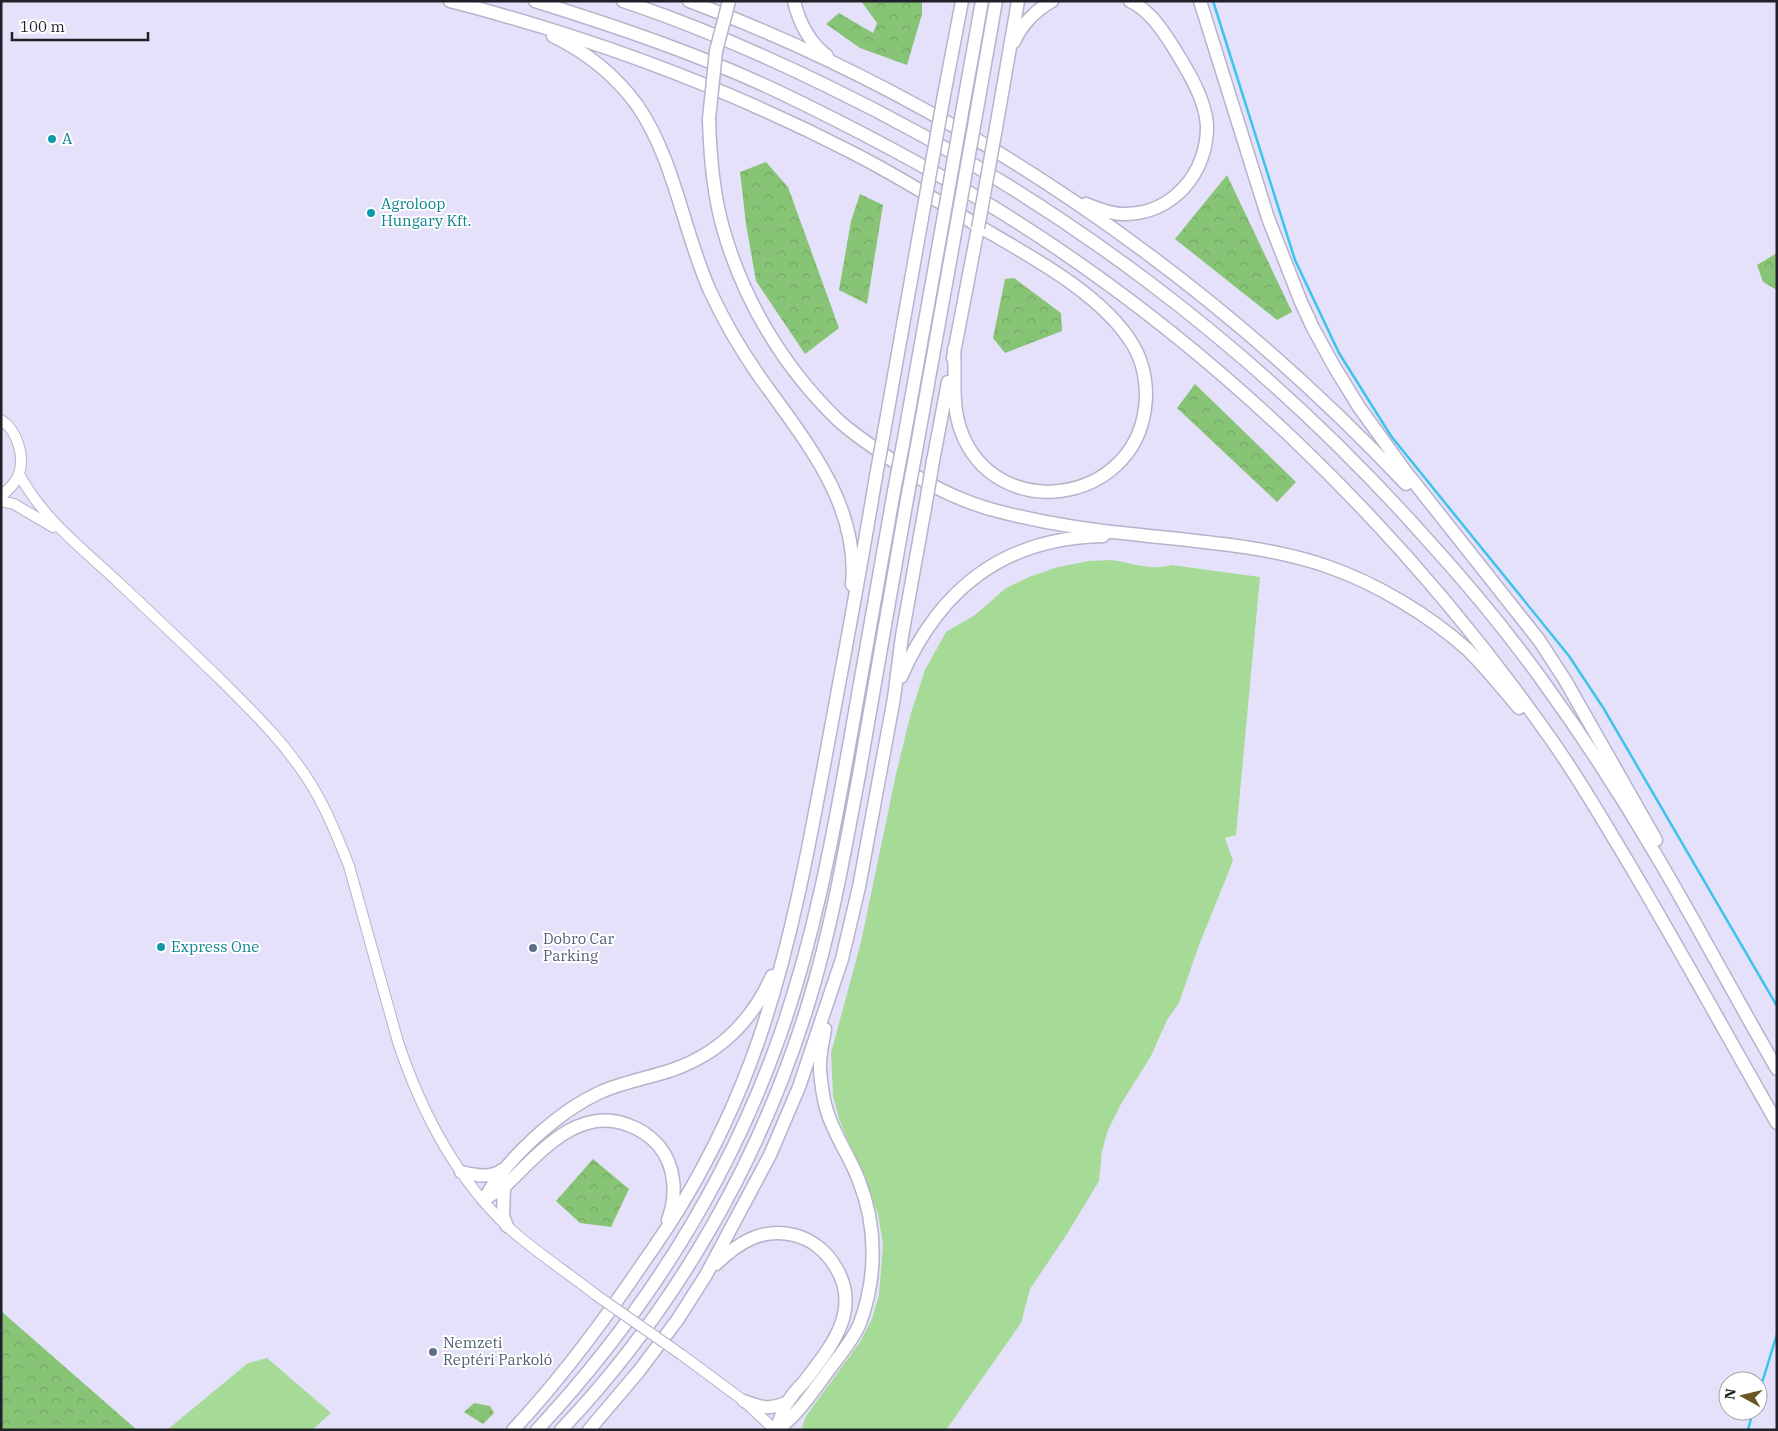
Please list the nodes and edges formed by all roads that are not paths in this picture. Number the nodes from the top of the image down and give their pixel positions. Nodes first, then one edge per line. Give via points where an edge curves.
1 (450, 1) edge
2 (535, 1) edge
3 (623, 1) edge
4 (689, 1) edge
5 (729, 1) edge
6 (794, 1) edge
7 (957, 1) edge
8 (962, 1) edge
9 (982, 1) edge
10 (996, 1) edge
11 (1018, 1) edge
12 (1052, 1) edge
13 (1130, 1) edge
14 (1200, 1) edge
15 (514, 18) junction
16 (955, 40) junction
17 (836, 64) junction
18 (1006, 66) junction
19 (1071, 198) junction
20 (954, 349) junction
21 (1, 420) edge
22 (19, 474) junction
23 (1, 496) edge
24 (1, 502) edge
25 (64, 534) junction
26 (1140, 535) junction
27 (1457, 539) junction
28 (847, 641) junction
29 (894, 698) junction
30 (1554, 744) junction
31 (1670, 880) junction
32 (784, 955) junction
33 (828, 1003) junction
34 (1777, 1069) edge
35 (1777, 1123) edge
36 (504, 1169) junction
37 (462, 1172) junction
38 (504, 1187) junction
39 (484, 1200) junction
40 (507, 1226) junction
41 (664, 1233) junction
42 (706, 1275) junction
43 (744, 1401) junction
44 (788, 1402) junction
45 (792, 1416) junction
46 (513, 1430) edge
47 (537, 1430) edge
48 (561, 1430) edge
49 (589, 1430) edge
50 (775, 1430) edge
51 (791, 1430) edge

1 - 15 highway
2 - 30 highway via 704,61 775,90 862,133 994,208 1116,291 1228,380 1345,490 1446,601
3 - 31 highway via 727,40 864,103 996,177 1062,219 1161,290 1274,383 1411,520 1475,594 1540,676 1576,728
4 - 17 highway
5 - 26 highway, bridge via 716,50 709,119 722,227 758,314 800,379 839,420 903,469 944,491 1003,513
6 - 17 highway via 797,15 810,39
7 - 16 highway
8 - 16 highway
9 - 47 highway, bridge via 842,787 826,867 776,1048 721,1173 668,1265 603,1354
10 - 48 highway, bridge via 841,870 810,998 773,1102 699,1248 620,1361
11 - 18 highway
12 - 18 highway via 1044,5 1019,32
13 - 19 highway via 1157,22 1198,92 1207,124 1204,151 1192,180 1180,193 1156,209 1122,214 1100,210
14 - 27 highway via 1268,218 1313,328 1359,407
15 - 20 highway via 681,75 805,129 898,178 1045,266 1102,310 1133,346 1143,369 1146,396 1145,411 1134,444 1120,462 1084,486 1047,492 1013,484 980,462 961,430 954,396
15 - 28 highway via 569,44 605,70 625,90 650,127 718,306 756,371 812,450 841,507 848,533 852,580
16 - 28 highway, bridge
17 - 19 highway via 962,131
18 - 20 highway, bridge
19 - 27 highway via 1215,307 1300,379 1375,451
20 - 29 highway, bridge via 902,636
21 - 22 main road via 16,437
22 - 23 main road via 11,488
22 - 25 main road via 41,508
24 - 25 main road via 30,512
25 - 37 main road via 176,635 267,726 308,779 349,866 407,1069 444,1148
26 - 29 highway via 1070,538 1044,543 993,565 956,592 936,615 917,642
26 - 30 highway via 1190,539 1290,556 1326,566 1378,589 1428,619 1468,651
27 - 31 highway via 1539,640 1565,680 1658,843
28 - 32 highway
29 - 33 highway via 859,887
30 - 35 highway via 1654,904
31 - 34 highway
32 - 36 highway via 758,1005 721,1044 683,1066 619,1085 580,1104 548,1127
32 - 41 highway via 758,1041 734,1102 700,1172
33 - 42 highway via 799,1087 770,1155
33 - 45 highway via 820,1069 826,1109 859,1180 869,1211 874,1252 869,1294 860,1324 842,1353
36 - 37 highway via 486,1176
36 - 39 highway
37 - 39 main road
38 - 39 highway
38 - 40 highway via 503,1216
38 - 41 highway via 547,1145 570,1130 605,1120 621,1122 644,1133 668,1159 673,1200
39 - 40 main road
40 - 43 main road, bridge via 596,1295
41 - 46 highway via 598,1327
42 - 44 highway via 741,1242 767,1233 813,1242 832,1260 840,1273 846,1298 841,1326 827,1352
42 - 49 highway via 639,1371
43 - 44 highway via 766,1408
43 - 50 main road
44 - 50 highway
45 - 50 highway
45 - 51 highway

